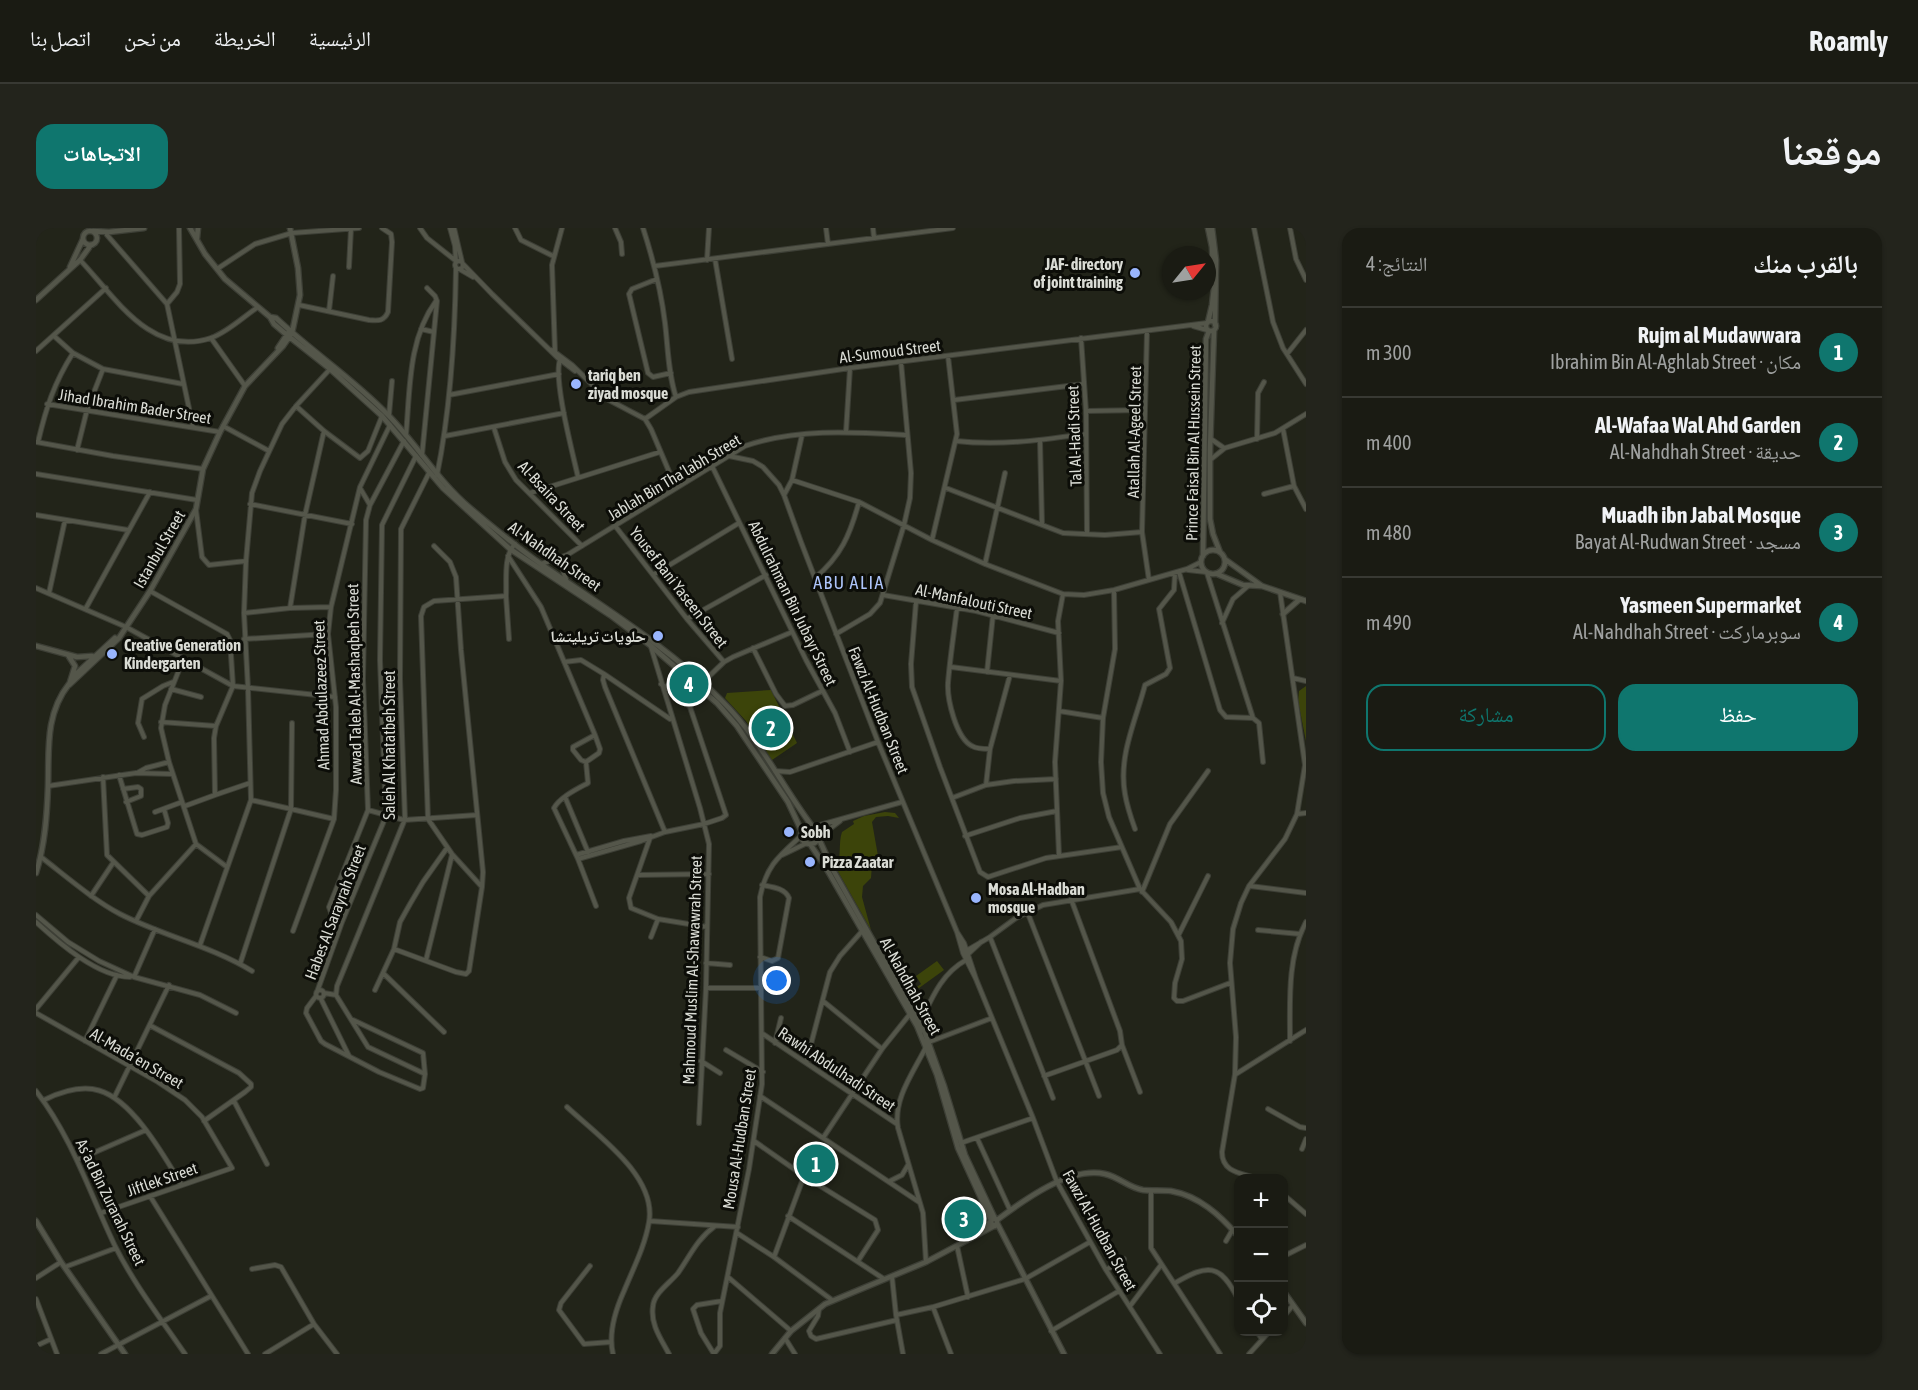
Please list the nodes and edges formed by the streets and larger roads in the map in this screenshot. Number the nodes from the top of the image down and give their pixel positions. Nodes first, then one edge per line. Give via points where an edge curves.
1 (144, 228) edge
2 (179, 228) edge
3 (190, 228) edge
4 (198, 228) edge
5 (359, 228) edge
6 (382, 228) edge
7 (420, 228) edge
8 (459, 228) edge
9 (515, 228) edge
10 (562, 228) edge
11 (615, 228) edge
12 (643, 228) edge
13 (709, 228) edge
14 (826, 228) edge
15 (873, 228) edge
16 (953, 228) edge
17 (1210, 228) edge
18 (1254, 228) edge
19 (1290, 228) edge
20 (351, 229) edge
21 (83, 230) edge
22 (453, 230) edge
23 (93, 231) junction
24 (291, 231) edge
25 (108, 234) junction
26 (197, 238) junction
27 (874, 238) junction
28 (82, 239) junction
29 (93, 244) junction
30 (828, 244) junction
31 (622, 254) dead end
32 (553, 256) junction
33 (715, 259) junction
34 (80, 260) junction
35 (707, 260) junction
36 (463, 263) junction
37 (457, 266) junction
38 (655, 266) junction
39 (349, 267) dead end
40 (217, 270) junction
41 (66, 273) junction
42 (333, 276) dead end
43 (477, 278) junction
44 (657, 279) junction
45 (1306, 280) edge
46 (106, 288) junction
47 (427, 288) dead end
48 (36, 300) edge
49 (437, 301) junction
50 (167, 304) junction
51 (299, 305) junction
52 (258, 307) junction
53 (328, 311) junction
54 (1207, 323) junction
55 (1192, 326) junction
56 (421, 329) junction
57 (1211, 329) junction
58 (1306, 330) edge
59 (1147, 331) junction
60 (290, 332) junction
61 (434, 332) junction
62 (54, 336) junction
63 (211, 338) junction
64 (1081, 338) junction
65 (176, 340) junction
66 (36, 351) edge
67 (554, 352) junction
68 (73, 353) junction
69 (1287, 354) junction
70 (948, 356) junction
71 (732, 359) dead end
72 (563, 360) junction
73 (901, 362) junction
74 (331, 368) junction
75 (850, 368) junction
76 (103, 369) junction
77 (671, 373) junction
78 (559, 374) junction
79 (392, 381) dead end
80 (1264, 382) dead end
81 (183, 384) junction
82 (1084, 384) junction
83 (1306, 384) edge
84 (245, 386) junction
85 (449, 395) junction
86 (676, 397) junction
87 (954, 400) junction
88 (47, 404) junction
89 (296, 406) junction
90 (87, 410) junction
91 (1144, 410) junction
92 (1086, 411) junction
93 (564, 413) junction
94 (1306, 414) edge
95 (389, 415) junction
96 (382, 416) junction
97 (645, 419) junction
98 (390, 425) junction
99 (223, 426) junction
100 (193, 427) junction
101 (494, 428) junction
102 (1283, 429) junction
103 (324, 431) junction
104 (220, 432) junction
105 (846, 432) junction
106 (1085, 434) junction
107 (406, 435) junction
108 (802, 435) junction
109 (907, 435) junction
110 (445, 436) junction
111 (1211, 439) junction
112 (1257, 439) junction
113 (1040, 440) junction
114 (404, 441) junction
115 (956, 441) junction
116 (37, 442) edge
117 (1225, 448) junction
118 (77, 450) junction
119 (269, 452) junction
120 (660, 452) junction
121 (419, 456) junction
122 (729, 456) junction
123 (1210, 460) junction
124 (712, 466) junction
125 (202, 470) junction
126 (429, 473) junction
127 (1005, 473) dead end
128 (36, 474) edge
129 (437, 475) junction
130 (579, 477) junction
131 (792, 480) junction
132 (1294, 486) junction
133 (360, 487) junction
134 (676, 488) junction
135 (946, 488) junction
136 (150, 492) junction
137 (530, 493) junction
138 (1264, 494) dead end
139 (784, 495) junction
140 (197, 500) junction
141 (859, 502) junction
142 (250, 504) junction
143 (370, 505) junction
144 (998, 508) junction
145 (196, 509) junction
146 (1306, 509) edge
147 (36, 515) edge
148 (305, 515) junction
149 (65, 520) junction
150 (739, 523) junction
151 (352, 524) junction
152 (1042, 524) junction
153 (904, 525) junction
154 (616, 527) junction
155 (128, 530) junction
156 (1142, 532) junction
157 (1088, 533) junction
158 (932, 540) junction
159 (515, 544) junction
160 (434, 546) dead end
161 (582, 546) junction
162 (510, 549) junction
163 (1220, 552) junction
164 (567, 555) junction
165 (508, 556) junction
166 (1202, 559) junction
167 (1226, 560) junction
168 (246, 561) junction
169 (541, 564) junction
170 (985, 564) junction
171 (1187, 569) junction
172 (1177, 572) junction
173 (1206, 572) junction
174 (1217, 574) junction
175 (653, 575) junction
176 (766, 576) junction
177 (815, 578) junction
178 (566, 579) junction
179 (1149, 580) junction
180 (1248, 586) junction
181 (1262, 586) junction
182 (36, 588) edge
183 (1114, 590) junction
184 (150, 591) junction
185 (1280, 592) junction
186 (49, 593) junction
187 (1063, 594) junction
188 (883, 595) junction
189 (506, 596) junction
190 (1300, 599) junction
191 (457, 601) junction
192 (1306, 601) edge
193 (916, 602) junction
194 (331, 607) junction
195 (86, 608) junction
196 (290, 608) junction
197 (957, 608) junction
198 (244, 613) junction
199 (1283, 614) junction
200 (993, 615) junction
201 (687, 619) junction
202 (1222, 624) junction
203 (126, 627) junction
204 (792, 632) junction
205 (1059, 633) junction
206 (328, 634) junction
207 (836, 634) junction
208 (244, 639) junction
209 (509, 639) dead end
210 (36, 646) edge
211 (651, 646) junction
212 (753, 648) junction
213 (67, 655) junction
214 (94, 659) junction
215 (183, 660) junction
216 (564, 662) junction
217 (724, 662) junction
218 (86, 663) junction
219 (951, 667) junction
220 (987, 672) junction
221 (604, 674) junction
222 (1010, 675) junction
223 (1293, 678) junction
224 (1061, 681) junction
225 (1306, 681) edge
226 (174, 682) junction
227 (702, 682) junction
228 (660, 683) junction
229 (69, 685) junction
230 (232, 686) junction
231 (248, 688) junction
232 (171, 689) junction
233 (822, 691) junction
234 (201, 697) dead end
235 (335, 697) junction
236 (1059, 711) junction
237 (1103, 718) junction
238 (1253, 718) junction
239 (672, 719) junction
240 (161, 722) junction
241 (292, 723) dead end
242 (216, 726) junction
243 (595, 735) junction
244 (144, 737) dead end
245 (878, 742) junction
246 (990, 749) junction
247 (850, 752) junction
248 (169, 762) junction
249 (586, 762) junction
250 (1263, 762) dead end
251 (1305, 765) edge
252 (775, 771) junction
253 (1208, 771) dead end
254 (790, 772) junction
255 (136, 773) junction
256 (172, 774) junction
257 (119, 775) junction
258 (103, 777) junction
259 (1056, 779) junction
260 (250, 783) junction
261 (783, 784) junction
262 (986, 785) junction
263 (48, 786) junction
264 (123, 789) junction
265 (215, 795) junction
266 (566, 797) junction
267 (951, 798) junction
268 (251, 800) junction
269 (126, 802) junction
270 (902, 802) junction
271 (184, 804) junction
272 (164, 809) junction
273 (291, 809) junction
274 (368, 810) junction
275 (1057, 811) junction
276 (155, 812) dead end
277 (1306, 813) edge
278 (1297, 814) junction
279 (477, 815) junction
280 (386, 816) junction
281 (334, 819) junction
282 (428, 819) junction
283 (843, 819) junction
284 (404, 820) junction
285 (704, 824) junction
286 (812, 827) junction
287 (1135, 829) dead end
288 (665, 832) junction
289 (802, 834) junction
290 (657, 835) junction
291 (965, 837) junction
292 (651, 838) junction
293 (819, 838) junction
294 (625, 843) junction
295 (196, 844) junction
296 (808, 844) junction
297 (617, 845) junction
298 (1122, 847) junction
299 (447, 848) junction
300 (588, 852) junction
301 (452, 854) junction
302 (1059, 855) junction
303 (779, 856) junction
304 (41, 857) junction
305 (577, 857) junction
306 (113, 863) junction
307 (227, 867) junction
308 (36, 873) edge
309 (709, 874) junction
310 (638, 875) junction
311 (1208, 876) dead end
312 (762, 885) junction
313 (1249, 886) junction
314 (482, 887) junction
315 (1141, 890) junction
316 (1306, 893) edge
317 (91, 896) junction
318 (149, 896) junction
319 (1071, 899) junction
320 (596, 906) dead end
321 (1027, 912) junction
322 (36, 915) edge
323 (658, 919) junction
324 (136, 921) junction
325 (36, 922) edge
326 (342, 922) junction
327 (1306, 922) edge
328 (707, 927) junction
329 (155, 929) junction
330 (864, 930) junction
331 (1258, 930) dead end
332 (293, 932) dead end
333 (957, 932) junction
334 (1302, 932) edge
335 (1179, 934) junction
336 (651, 937) dead end
337 (990, 937) junction
338 (982, 942) junction
339 (964, 943) junction
340 (200, 945) junction
341 (973, 945) junction
342 (394, 949) junction
343 (965, 955) junction
344 (79, 957) junction
345 (760, 957) junction
346 (426, 960) junction
347 (706, 963) junction
348 (240, 964) junction
349 (730, 965) dead end
350 (252, 971) dead end
351 (384, 974) junction
352 (117, 975) junction
353 (134, 977) junction
354 (1230, 983) junction
355 (169, 985) junction
356 (706, 988) junction
357 (761, 988) junction
358 (375, 990) dead end
359 (324, 993) junction
360 (316, 994) junction
361 (336, 995) junction
362 (321, 999) junction
363 (823, 1000) junction
364 (36, 1011) edge
365 (236, 1013) dead end
366 (911, 1014) junction
367 (782, 1018) dead end
368 (992, 1018) junction
369 (351, 1020) junction
370 (920, 1023) junction
371 (151, 1026) junction
372 (1306, 1030) edge
373 (444, 1032) dead end
374 (763, 1034) junction
375 (85, 1041) junction
376 (1290, 1041) junction
377 (776, 1043) junction
378 (927, 1045) junction
379 (1122, 1045) junction
380 (882, 1049) junction
381 (726, 1050) dead end
382 (349, 1057) junction
383 (1085, 1060) junction
384 (701, 1061) junction
385 (806, 1063) junction
386 (130, 1067) junction
387 (763, 1072) junction
388 (720, 1073) dead end
389 (425, 1074) junction
390 (1235, 1074) junction
391 (1044, 1076) junction
392 (36, 1091) edge
393 (1140, 1092) dead end
394 (852, 1095) junction
395 (115, 1096) junction
396 (760, 1096) junction
397 (1099, 1096) dead end
398 (1053, 1098) dead end
399 (44, 1100) junction
400 (234, 1101) junction
401 (567, 1107) dead end
402 (1268, 1109) dead end
403 (1033, 1118) junction
404 (204, 1121) junction
405 (699, 1123) dead end
406 (897, 1124) junction
407 (1306, 1128) edge
408 (146, 1131) junction
409 (823, 1138) junction
410 (977, 1138) junction
411 (1306, 1139) edge
412 (754, 1141) junction
413 (962, 1143) junction
414 (1302, 1149) dead end
415 (77, 1160) junction
416 (267, 1164) dead end
417 (908, 1165) junction
418 (232, 1168) joint
419 (1242, 1174) edge
420 (804, 1176) junction
421 (890, 1181) junction
422 (1057, 1182) junction
423 (182, 1184) junction
424 (1151, 1191) junction
425 (150, 1196) junction
426 (1288, 1198) edge
427 (920, 1202) junction
428 (1010, 1210) junction
429 (101, 1213) junction
430 (1306, 1214) edge
431 (788, 1216) junction
432 (650, 1221) junction
433 (994, 1222) junction
434 (36, 1223) edge
435 (715, 1226) junction
436 (1233, 1229) joint
437 (737, 1230) junction
438 (1226, 1240) dead end
439 (1090, 1242) junction
440 (1306, 1245) edge
441 (957, 1246) junction
442 (116, 1248) junction
443 (1288, 1254) edge
444 (774, 1257) junction
445 (1124, 1259) dead end
446 (858, 1261) junction
447 (926, 1262) junction
448 (63, 1264) junction
449 (1161, 1265) junction
450 (590, 1266) dead end
451 (252, 1269) dead end
452 (1106, 1270) junction
453 (728, 1277) junction
454 (892, 1277) junction
455 (36, 1278) edge
456 (1025, 1279) junction
457 (885, 1280) junction
458 (1174, 1283) junction
459 (1119, 1291) junction
460 (1234, 1292) edge
461 (210, 1296) junction
462 (968, 1297) junction
463 (1288, 1298) edge
464 (36, 1299) edge
465 (832, 1300) junction
466 (722, 1301) junction
467 (1293, 1305) junction
468 (1130, 1306) junction
469 (933, 1307) junction
470 (819, 1308) junction
471 (1288, 1311) edge
472 (896, 1315) junction
473 (161, 1320) junction
474 (897, 1320) junction
475 (1306, 1323) edge
476 (314, 1324) junction
477 (791, 1331) junction
478 (1051, 1331) junction
479 (1260, 1336) edge
480 (1265, 1336) edge
481 (785, 1338) junction
482 (51, 1339) junction
483 (1262, 1339) junction
484 (611, 1342) junction
485 (118, 1344) junction
486 (36, 1346) edge
487 (57, 1354) edge
488 (101, 1354) edge
489 (125, 1354) edge
490 (185, 1354) edge
491 (248, 1354) edge
492 (265, 1354) edge
493 (338, 1354) edge
494 (613, 1354) edge
495 (669, 1354) edge
496 (714, 1354) edge
497 (772, 1354) edge
498 (795, 1354) edge
499 (903, 1354) edge
500 (951, 1354) edge
501 (1064, 1354) edge
502 (1160, 1354) edge
503 (1220, 1354) edge
504 (1249, 1354) edge

1 - 25 street
2 - 50 street via 180,284
3 - 26 street, Al-Nahdhah Street
4 - 26 street
5 - 20 street
6 - 53 street via 392,237 386,316 378,321
7 - 37 street
8 - 22 street
9 - 32 street via 521,240
10 - 32 street
11 - 31 street
12 - 38 street
13 - 35 street
14 - 30 street
15 - 27 street
16 - 27 street
17 - 54 street, Prince Faisal Bin Al Hussein Street via 1214,288
17 - 57 street, Prince Faisal Bin Al Hussein Street via 1216,260
18 - 69 street via 1269,309
19 - 45 street via 1296,259
20 - 24 street
20 - 39 street
21 - 23 street
21 - 28 street
22 - 36 street
22 - 37 street
23 - 25 street
23 - 29 street via 97,237
24 - 40 street via 251,246
24 - 51 street, Istanbul Street via 299,274
25 - 29 street
25 - 50 street
26 - 40 street, Al-Nahdhah Street
27 - 30 street
28 - 29 street via 85,244
28 - 41 street
29 - 34 street
30 - 33 street
32 - 67 street
33 - 35 street
33 - 71 street
34 - 41 street
34 - 46 street
35 - 38 street
36 - 37 street
36 - 37 street via 459,261
36 - 43 street
37 - 43 street
37 - 85 street
38 - 44 street
40 - 52 street, Al-Nahdhah Street
41 - 48 street
42 - 53 street
43 - 67 street
44 - 77 street
44 - 77 street via 629,294 650,375 653,378
46 - 62 street
46 - 65 street via 142,326
47 - 49 street
49 - 56 street
49 - 61 street
50 - 65 street
51 - 53 street
51 - 60 street, Istanbul Street
52 - 60 street, Al-Nahdhah Street via 274,324
52 - 63 street
54 - 55 street
54 - 57 street, Prince Faisal Bin Al Hussein Street
54 - 57 street via 1212,322
55 - 57 street
55 - 59 street
56 - 61 street
56 - 107 street via 414,351
57 - 111 street, Prince Faisal Bin Al Hussein Street
57 - 166 street, Prince Faisal Bin Al Hussein Street via 1206,339
58 - 69 street
59 - 64 street, Al-Sumoud Street
59 - 91 street, Atallah Al-Ageel Street
60 - 74 street, Al-Nahdhah Street
60 - 84 street, Istanbul Street
61 - 121 street
62 - 66 street
62 - 68 street
63 - 65 street
63 - 84 street
64 - 70 street, Al-Sumoud Street
64 - 82 street, Tal Al-Hadi Street
65 - 81 street
67 - 72 street
68 - 76 street
68 - 88 street
69 - 83 street
70 - 73 street, Al-Sumoud Street
70 - 87 street
72 - 78 street via 558,366
72 - 97 street via 614,404
73 - 75 street, Al-Sumoud Street
73 - 109 street
74 - 89 street
74 - 95 street, Al-Nahdhah Street
74 - 96 street, Al-Nahdhah Street
75 - 86 street, Al-Sumoud Street
75 - 105 street
76 - 81 street
76 - 90 street
77 - 86 street
78 - 85 street
78 - 93 street
79 - 95 street
80 - 112 street via 1258,393
81 - 100 street
82 - 87 street
82 - 92 street, Tal Al-Hadi Street
84 - 99 street, Istanbul Street
85 - 110 street
86 - 97 street, Al-Sumoud Street
87 - 115 street
88 - 90 street, Jihad Ibrahim Bader Street
88 - 116 street
89 - 103 street
89 - 119 street
90 - 100 street, Jihad Ibrahim Bader Street
90 - 118 street
91 - 92 street
91 - 156 street, Atallah Al-Ageel Street
92 - 106 street, Tal Al-Hadi Street
93 - 101 street
93 - 130 street
94 - 102 street
95 - 107 street, Al-Nahdhah Street
96 - 98 street, Al-Nahdhah Street
96 - 103 street via 368,451 360,458
97 - 120 street
98 - 114 street, Al-Nahdhah Street
98 - 133 street, Ahmad Abdulazeez Street
99 - 104 street, Istanbul Street
99 - 119 street
100 - 104 street, Jihad Ibrahim Bader Street
101 - 110 street
101 - 137 street, Al-Bsaira Street via 508,469
102 - 112 street
102 - 132 street
103 - 148 street
104 - 125 street, Istanbul Street
105 - 108 street, Jablah Bin Tha’labh Street
105 - 109 street, Jablah Bin Tha’labh Street
106 - 113 street
106 - 157 street, Tal Al-Hadi Street
107 - 121 street, Al-Nahdhah Street
108 - 122 street, Jablah Bin Tha’labh Street via 755,442
108 - 131 street
109 - 153 street via 911,486
110 - 129 street
111 - 117 street
111 - 123 street, Prince Faisal Bin Al Hussein Street
112 - 117 street
113 - 115 street via 983,444
113 - 152 street
114 - 121 street, Al-Nahdhah Street
114 - 143 street, Awwad Taleb Al-Mashaqbeh Street
115 - 135 street
116 - 118 street
117 - 123 street
118 - 125 street
119 - 142 street
120 - 130 street
120 - 134 street
121 - 126 street, Al-Nahdhah Street
121 - 129 street, Al-Nahdhah Street
121 - 280 street, Habes Al Sarayrah Street via 382,525 380,660
122 - 124 street, Jablah Bin Tha’labh Street
122 - 139 street, Fawzi Al-Hudban Street via 763,467
123 - 163 street, Prince Faisal Bin Al Hussein Street via 1211,527
124 - 134 street, Jablah Bin Tha’labh Street
124 - 150 street, Abdulrahman Bin Jubayr Street
125 - 140 street, Istanbul Street
126 - 162 street, Al-Nahdhah Street
126 - 284 street, Saleh Al Khatatbeh Street via 401,530
127 - 144 street
128 - 136 street
129 - 159 street, Al-Nahdhah Street
130 - 137 street
131 - 139 street
131 - 141 street
132 - 138 street
132 - 146 street
133 - 143 street
133 - 151 street, Ahmad Abdulazeez Street
134 - 154 street, Jablah Bin Tha’labh Street
135 - 144 street
135 - 158 street
136 - 140 street
136 - 155 street
137 - 161 street, Al-Bsaira Street
139 - 177 street, Fawzi Al-Hudban Street
140 - 145 street, Istanbul Street
141 - 153 street
141 - 177 street via 840,551
142 - 148 street
142 - 168 street
143 - 274 street, Awwad Taleb Al-Mashaqbeh Street via 366,520 363,679
144 - 152 street
144 - 170 street
145 - 168 street via 206,563
145 - 184 street, Istanbul Street
147 - 149 street
148 - 151 street
148 - 196 street
149 - 155 street
149 - 186 street
150 - 175 street
150 - 176 street, Abdulrahman Bin Jubayr Street
151 - 194 street, Ahmad Abdulazeez Street
152 - 157 street via 1063,533
153 - 158 street
153 - 188 street
154 - 161 street, Jablah Bin Tha’labh Street
154 - 175 street, Yousef Bani Yaseen Street
155 - 195 street
156 - 157 street
156 - 179 street, Atallah Al-Ageel Street
158 - 170 street
159 - 162 street
159 - 169 street, Al-Nahdhah Street
160 - 191 street via 454,568
161 - 164 street, Jablah Bin Tha’labh Street
162 - 165 street
162 - 211 street, Al-Nahdhah Street
163 - 166 street via 1210,550
163 - 167 street
164 - 169 street, Jablah Bin Tha’labh Street
164 - 178 street via 562,573
165 - 189 street
165 - 216 street via 541,607
166 - 171 street
166 - 173 street
167 - 174 street
167 - 181 street
168 - 198 street
169 - 178 street, Al-Nahdhah Street
170 - 187 street
171 - 172 street
171 - 173 street
172 - 179 street
172 - 238 street via 1221,713 1229,718
172 - 287 street via 1174,590 1159,609 1170,668 1145,685 1125,755 1125,794
173 - 174 street
173 - 202 street
174 - 180 street
175 - 201 street, Yousef Bani Yaseen Street
176 - 201 street
176 - 204 street, Abdulrahman Bin Jubayr Street
177 - 207 street, Fawzi Al-Hudban Street
178 - 227 street, Al-Nahdhah Street
179 - 183 street
180 - 181 street
180 - 202 street via 1233,599
181 - 185 street
182 - 186 street
183 - 187 street
183 - 237 street via 1116,649
184 - 203 street, Istanbul Street
184 - 230 street via 225,631 230,640
185 - 190 street
185 - 199 street
186 - 195 street
187 - 205 street
188 - 193 street, Al-Manfalouti Street
188 - 207 street via 870,614
189 - 191 street
189 - 209 street
190 - 192 street
190 - 199 street
191 - 279 street
191 - 282 street via 428,603 421,616
193 - 197 street, Al-Manfalouti Street
193 - 267 street via 912,687
194 - 196 street
194 - 206 street, Ahmad Abdulazeez Street
195 - 203 street
196 - 198 street
197 - 200 street, Al-Manfalouti Street
197 - 219 street
198 - 208 street
199 - 223 street
200 - 205 street, Al-Manfalouti Street
200 - 220 street
201 - 217 street, Yousef Bani Yaseen Street
202 - 238 street
203 - 214 street, Istanbul Street
203 - 215 street
204 - 212 street
204 - 233 street, Abdulrahman Bin Jubayr Street
205 - 224 street
206 - 208 street
206 - 235 street, Ahmad Abdulazeez Street
207 - 245 street, Fawzi Al-Hudban Street
208 - 231 street
210 - 213 street
211 - 228 street, Mahmoud Muslim Al-Shawawrah Street
211 - 289 street, Al-Nahdhah Street via 699,687 736,726 789,802
212 - 217 street
212 - 233 street via 785,706
213 - 214 street
213 - 218 street
213 - 229 street via 75,666
214 - 218 street
214 - 229 street, Istanbul Street
215 - 226 street
215 - 230 street
216 - 221 street via 581,660
216 - 243 street
217 - 227 street
218 - 229 street, Istanbul Street
219 - 220 street
219 - 246 street via 948,693 960,733 969,745
220 - 222 street
221 - 239 street
221 - 288 street via 603,684
222 - 224 street
222 - 246 street
223 - 225 street
223 - 251 street
224 - 236 street
226 - 232 street
226 - 244 street via 142,699 138,723
227 - 252 street, Al-Nahdhah Street via 732,710
228 - 239 street, Mahmoud Muslim Al-Shawawrah Street
228 - 285 street via 690,707 724,805 724,816
229 - 263 street, Istanbul Street via 57,701 51,724
230 - 231 street
230 - 242 street
231 - 235 street
231 - 260 street
232 - 234 street
232 - 240 street
233 - 247 street, Abdulrahman Bin Jubayr Street
235 - 281 street, Ahmad Abdulazeez Street
236 - 237 street
236 - 259 street
237 - 298 street via 1103,794
238 - 250 street via 1261,726
239 - 285 street, Mahmoud Muslim Al-Shawawrah Street
240 - 242 street
240 - 248 street
241 - 273 street
242 - 265 street
243 - 249 street via 600,751
243 - 249 street via 573,747
245 - 247 street
245 - 270 street, Fawzi Al-Hudban Street
246 - 262 street
247 - 254 street
248 - 255 street
248 - 256 street
249 - 266 street via 588,783
251 - 278 street
252 - 254 street
252 - 261 street, Al-Nahdhah Street
253 - 315 street via 1170,824
254 - 261 street
255 - 256 street
255 - 257 street
256 - 271 street
257 - 258 street
257 - 264 street
258 - 263 street
258 - 306 street via 106,850
259 - 262 street
259 - 275 street
260 - 265 street
260 - 268 street
261 - 286 street, Al-Nahdhah Street
262 - 267 street
263 - 304 street, Istanbul Street
264 - 269 street
264 - 269 street via 141,789 141,796
265 - 271 street
266 - 300 street
266 - 305 street via 554,808
267 - 291 street
268 - 273 street
268 - 307 street
269 - 272 street via 139,835 168,826
270 - 283 street
270 - 333 street, Fawzi Al-Hudban Street
271 - 272 street
271 - 295 street
272 - 276 street
273 - 281 street
273 - 348 street
274 - 280 street
274 - 326 street, Awwad Taleb Al-Mashaqbeh Street via 329,907
275 - 291 street via 1020,818
275 - 302 street
277 - 278 street
278 - 313 street via 1280,847
279 - 282 street
279 - 314 street
280 - 284 street
280 - 326 street, Habes Al Sarayrah Street
281 - 332 street, Ahmad Abdulazeez Street
282 - 284 street
282 - 299 street
283 - 286 street
283 - 293 street
284 - 361 street, Saleh Al Khatatbeh Street
285 - 288 street
285 - 309 street, Mahmoud Muslim Al-Shawawrah Street
286 - 289 street via 805,828
286 - 293 street
288 - 290 street
289 - 296 street
289 - 303 street, Mousa Al-Hudban Street
290 - 292 street
290 - 294 street
291 - 302 street via 984,876
292 - 294 street
292 - 310 street
293 - 296 street
293 - 330 street, Al-Nahdhah Street
294 - 297 street
295 - 307 street
295 - 318 street
296 - 303 street
296 - 330 street, Al-Nahdhah Street
297 - 300 street
297 - 305 street
298 - 302 street
298 - 315 street
299 - 301 street
299 - 342 street via 400,922
300 - 305 street
301 - 314 street
301 - 346 street
303 - 312 street, Mousa Al-Hudban Street
304 - 308 street, Istanbul Street
304 - 317 street
305 - 320 street
306 - 317 street
306 - 318 street
307 - 340 street
309 - 310 street
309 - 328 street, Mahmoud Muslim Al-Shawawrah Street
310 - 323 street via 630,906
311 - 335 street
312 - 345 street, Mousa Al-Hudban Street
312 - 345 street via 787,892 789,898 778,958 772,961
313 - 316 street
313 - 354 street via 1233,929
314 - 346 street via 468,973
315 - 319 street
315 - 335 street
317 - 324 street
318 - 324 street
319 - 321 street
319 - 379 street
321 - 337 street
321 - 383 street
322 - 353 street via 82,952
323 - 328 street
323 - 336 street
324 - 329 street
325 - 344 street
326 - 360 street, Habes Al Sarayrah Street
327 - 334 street
328 - 347 street, Mahmoud Muslim Al-Shawawrah Street
329 - 340 street
329 - 353 street
330 - 363 street via 833,967
330 - 366 street, Al-Nahdhah Street
330 - 370 street, Al-Nahdhah Street
331 - 334 street
333 - 339 street, Fawzi Al-Hudban Street
333 - 343 street, Fawzi Al-Hudban Street
334 - 376 street via 1295,952 1290,997
335 - 354 street via 1182,959 1173,993 1176,1000 1187,1000
337 - 338 street
337 - 391 street
338 - 341 street
338 - 343 street
339 - 341 street
339 - 343 street, Fawzi Al-Hudban Street
340 - 348 street
341 - 343 street
342 - 346 street
342 - 351 street
343 - 368 street, Fawzi Al-Hudban Street
343 - 370 street via 942,980
344 - 352 street
344 - 364 street
345 - 357 street, Mousa Al-Hudban Street
347 - 349 street
347 - 356 street, Mahmoud Muslim Al-Shawawrah Street
348 - 350 street
351 - 358 street
351 - 373 street
352 - 353 street
352 - 375 street
353 - 355 street
354 - 390 street
355 - 365 street
355 - 371 street
356 - 357 street
356 - 384 street, Mahmoud Muslim Al-Shawawrah Street
357 - 374 street, Mousa Al-Hudban Street
359 - 360 street via 321,990
359 - 361 street
359 - 362 street
360 - 362 street
360 - 382 street, Habes Al Sarayrah Street via 306,1013 321,1041
361 - 369 street
362 - 382 street
363 - 380 street
363 - 385 street
364 - 375 street, Al-Mada’en Street
366 - 378 street, Al-Nahdhah Street
366 - 380 street
367 - 377 street
368 - 378 street
368 - 403 street, Fawzi Al-Hudban Street
369 - 389 street via 368,1047
369 - 389 street via 422,1052
370 - 378 street, Al-Nahdhah Street
371 - 386 street
371 - 400 street via 249,1081 251,1087
372 - 376 street
374 - 377 street, Rawhi Abdulhadi Street
374 - 387 street, Mousa Al-Hudban Street
375 - 386 street, Al-Mada’en Street
376 - 390 street
377 - 385 street, Rawhi Abdulhadi Street
378 - 406 street via 899,1100
378 - 413 street, Al-Nahdhah Street
378 - 433 street, Al-Nahdhah Street via 958,1149
379 - 383 street
379 - 393 street
380 - 394 street
381 - 387 street
382 - 389 street via 420,1089
383 - 391 street
383 - 397 street
384 - 388 street
384 - 405 street, Mahmoud Muslim Al-Shawawrah Street
385 - 394 street, Rawhi Abdulhadi Street
386 - 395 street
386 - 404 street, Al-Mada’en Street via 185,1100
387 - 396 street, Mousa Al-Hudban Street
390 - 419 street via 1222,1157 1229,1169
391 - 398 street
392 - 399 street, As’ad Bin Zurarah Street
394 - 406 street, Rawhi Abdulhadi Street
394 - 409 street
395 - 399 street via 82,1088
395 - 408 street
396 - 409 street
396 - 412 street, Mousa Al-Hudban Street
399 - 415 street, As’ad Bin Zurarah Street
400 - 404 street
400 - 416 street
401 - 432 street via 637,1175 646,1189
402 - 407 street
403 - 410 street
403 - 422 street, Fawzi Al-Hudban Street
404 - 418 street, Al-Mada’en Street
406 - 417 street
408 - 415 street
408 - 423 street
409 - 421 street
410 - 413 street
410 - 428 street
411 - 414 street
412 - 420 street
412 - 437 street, Mousa Al-Hudban Street
413 - 433 street, Al-Nahdhah Street
415 - 429 street, As’ad Bin Zurarah Street
417 - 421 street via 902,1175
417 - 427 street
418 - 423 street, Jiftlek Street
420 - 431 street
420 - 446 street via 876,1223 878,1230
421 - 427 street
422 - 424 street via 1095,1173
422 - 428 street
422 - 439 street, Fawzi Al-Hudban Street
423 - 425 street, Jiftlek Street
424 - 436 street via 1171,1191 1193,1199 1214,1210
424 - 449 street via 1151,1248
425 - 429 street, Jiftlek Street
425 - 461 street
426 - 430 street
427 - 447 street
428 - 433 street
429 - 442 street, As’ad Bin Zurarah Street
431 - 444 street
431 - 446 street
432 - 435 street
432 - 484 street via 616,1308
433 - 441 street
433 - 456 street
434 - 448 street
435 - 437 street
435 - 495 street via 700,1238 654,1302 655,1328
436 - 438 street
437 - 444 street
437 - 453 street, Mousa Al-Hudban Street
439 - 452 street, Fawzi Al-Hudban Street
439 - 456 street
440 - 443 street
441 - 447 street
441 - 462 street
442 - 448 street
442 - 473 street, As’ad Bin Zurarah Street
444 - 465 street
445 - 452 street
446 - 457 street
447 - 454 street
448 - 455 street
448 - 485 street
449 - 458 street
449 - 468 street
450 - 484 street via 559,1310 584,1344
451 - 476 street via 281,1267
452 - 459 street, Fawzi Al-Hudban Street
453 - 466 street, Mousa Al-Hudban Street
453 - 477 street
454 - 457 street
454 - 472 street
456 - 462 street
456 - 478 street
457 - 465 street
458 - 460 street via 1204,1269 1222,1275
458 - 503 street
459 - 468 street, Fawzi Al-Hudban Street
459 - 478 street
461 - 473 street
461 - 491 street
462 - 469 street
463 - 467 street
464 - 482 street
465 - 470 street
466 - 496 street, Mousa Al-Hudban Street via 720,1346
466 - 496 street via 693,1309 698,1327
467 - 471 street
467 - 475 street
468 - 502 street, Fawzi Al-Hudban Street
469 - 472 street
469 - 500 street
470 - 474 street via 809,1331 816,1339
470 - 477 street
472 - 474 street
473 - 485 street
473 - 490 street, As’ad Bin Zurarah Street
474 - 499 street
476 - 492 street
476 - 493 street
477 - 481 street
478 - 501 street
479 - 483 street
480 - 483 street
481 - 497 street
481 - 498 street
482 - 486 street
482 - 487 street
483 - 504 street
484 - 494 street
485 - 488 street
485 - 489 street

